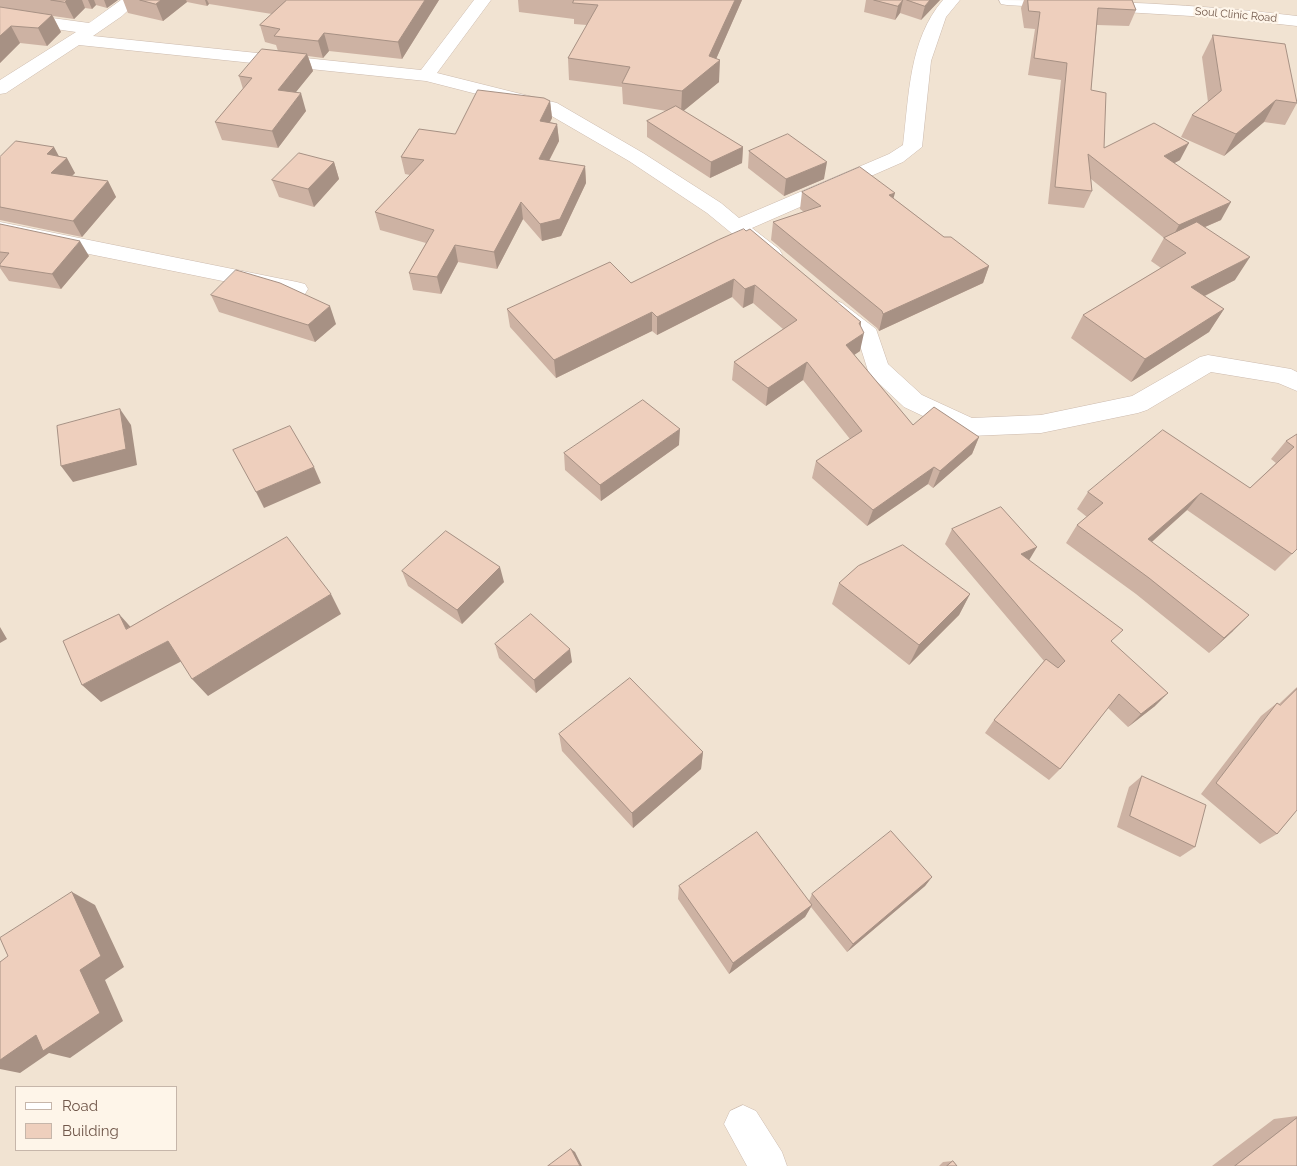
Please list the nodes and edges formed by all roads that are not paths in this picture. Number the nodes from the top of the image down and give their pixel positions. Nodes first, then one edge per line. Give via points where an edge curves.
1 (131, 0) edge
2 (483, 0) edge
3 (952, 0) edge
4 (1007, 0) edge
5 (1135, 0) edge
6 (1259, 8) edge
7 (1174, 10) junction
8 (0, 16) edge
9 (1297, 21) edge
10 (94, 29) junction
11 (76, 40) junction
12 (426, 76) junction
13 (0, 89) edge
14 (738, 226) junction
15 (0, 229) edge
16 (788, 268) edge
17 (297, 289) edge
18 (816, 293) edge
19 (1297, 382) edge
20 (743, 1124) dead end
21 (768, 1166) edge

1 - 10 street
2 - 12 street
3 - 14 street via 938,16 922,61 912,147 896,158
4 - 7 street
5 - 7 street
6 - 7 street, Soul Clinic Road
6 - 9 street, Soul Clinic Road
8 - 10 street
10 - 11 street
11 - 12 street
11 - 13 street
12 - 14 street via 550,107 636,157
14 - 16 street
15 - 17 street
18 - 19 street via 868,335 877,368 913,401 970,427 1041,424 1138,404 1208,363 1283,375
20 - 21 street

